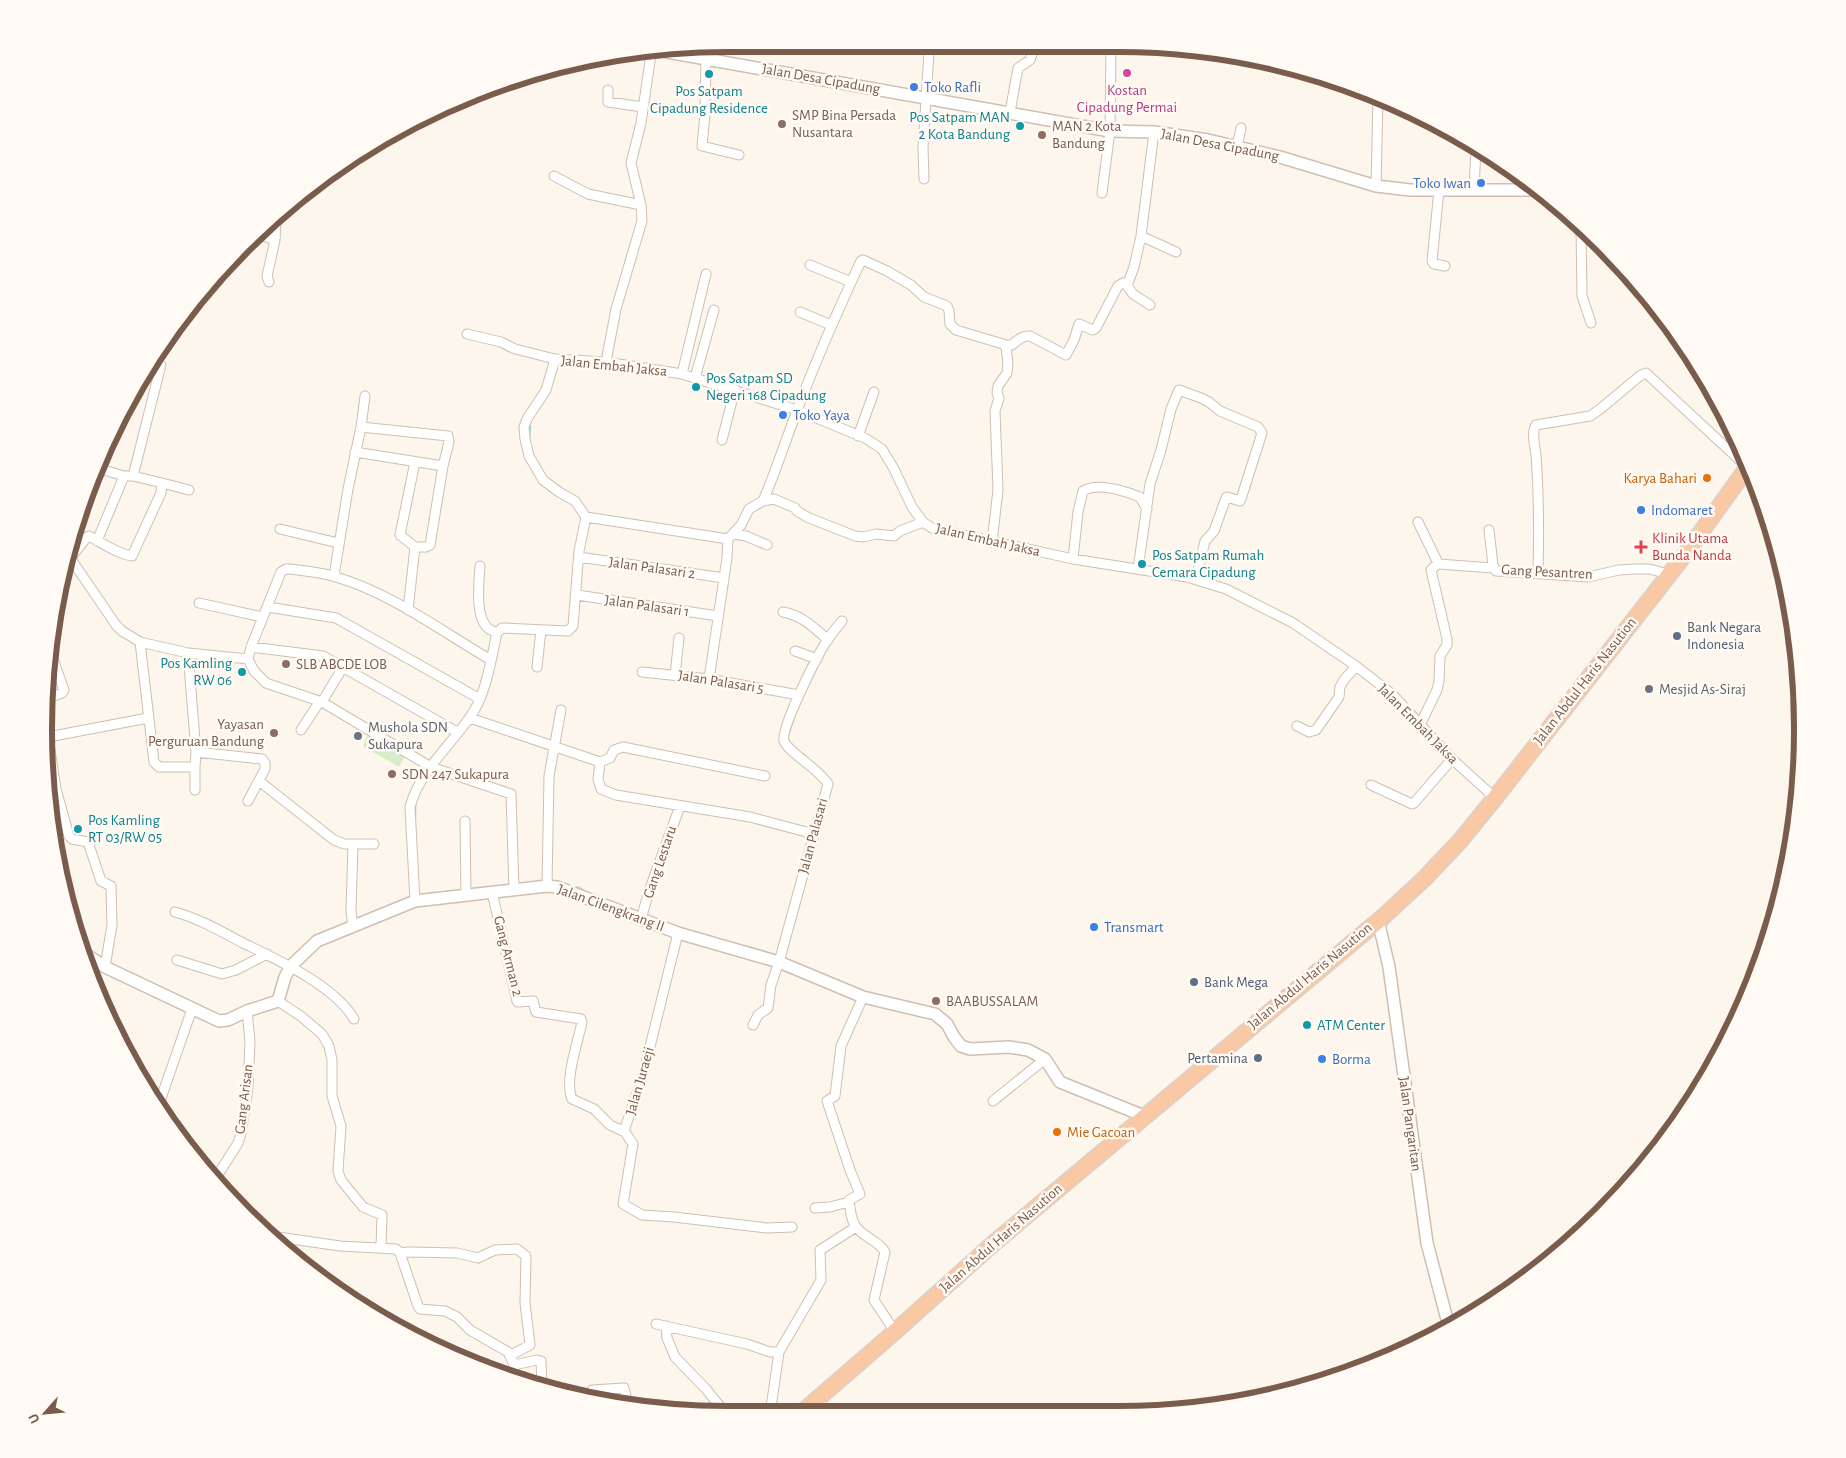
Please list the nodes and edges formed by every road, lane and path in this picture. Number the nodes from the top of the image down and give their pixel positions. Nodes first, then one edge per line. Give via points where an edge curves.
1 (928, 52) dead end
2 (1033, 52) edge
3 (1111, 52) edge
4 (713, 53) edge
5 (681, 54) edge
6 (651, 57) edge
7 (710, 59) junction
8 (608, 90) dead end
9 (926, 98) junction
10 (1378, 105) edge
11 (643, 107) junction
12 (1010, 112) junction
13 (1241, 128) dead end
14 (1110, 131) junction
15 (1154, 132) junction
16 (1237, 147) junction
17 (739, 155) dead end
18 (1476, 156) edge
19 (554, 176) dead end
20 (924, 178) dead end
21 (1376, 183) junction
22 (1439, 190) junction
23 (1474, 190) junction
24 (1526, 190) edge
25 (1102, 194) dead end
26 (641, 205) junction
27 (275, 227) edge
28 (1141, 236) junction
29 (266, 237) edge
30 (1581, 238) edge
31 (274, 240) junction
32 (1176, 252) dead end
33 (810, 265) dead end
34 (1445, 266) dead end
35 (706, 274) dead end
36 (269, 282) dead end
37 (851, 282) junction
38 (1128, 284) junction
39 (1150, 305) dead end
40 (714, 310) dead end
41 (800, 312) dead end
42 (1591, 323) dead end
43 (831, 325) junction
44 (468, 334) dead end
45 (1005, 345) junction
46 (555, 359) junction
47 (606, 362) junction
48 (161, 365) dead end
49 (682, 374) junction
50 (695, 378) junction
51 (735, 389) junction
52 (874, 392) dead end
53 (365, 396) dead end
54 (797, 410) junction
55 (362, 427) junction
56 (858, 436) junction
57 (722, 440) dead end
58 (355, 452) junction
59 (1737, 458) edge
60 (415, 462) junction
61 (443, 466) junction
62 (104, 470) edge
63 (1743, 473) edge
64 (129, 476) junction
65 (162, 483) junction
66 (189, 490) dead end
67 (763, 501) junction
68 (1146, 509) junction
69 (586, 517) junction
70 (923, 522) junction
71 (1418, 522) dead end
72 (280, 529) dead end
73 (1489, 530) dead end
74 (730, 537) junction
75 (97, 541) junction
76 (992, 542) junction
77 (338, 543) junction
78 (768, 545) dead end
79 (415, 547) junction
80 (78, 549) edge
81 (579, 557) junction
82 (1073, 559) junction
83 (73, 564) edge
84 (1438, 564) junction
85 (480, 566) dead end
86 (1493, 568) junction
87 (1138, 569) junction
88 (1538, 573) junction
89 (1669, 574) junction
90 (334, 576) junction
91 (724, 578) junction
92 (1196, 579) junction
93 (577, 595) junction
94 (199, 603) dead end
95 (268, 607) junction
96 (408, 610) junction
97 (783, 612) dead end
98 (718, 616) junction
99 (262, 617) junction
100 (842, 621) dead end
101 (541, 630) junction
102 (497, 633) junction
103 (679, 638) dead end
104 (828, 640) junction
105 (140, 642) junction
106 (252, 647) junction
107 (795, 652) dead end
108 (188, 653) junction
109 (248, 659) junction
110 (817, 659) junction
111 (491, 660) junction
112 (1356, 666) junction
113 (56, 667) edge
114 (343, 667) junction
115 (537, 667) dead end
116 (642, 672) dead end
117 (675, 675) junction
118 (709, 679) junction
119 (799, 695) junction
120 (53, 696) edge
121 (480, 699) junction
122 (321, 702) junction
123 (561, 710) dead end
124 (148, 718) junction
125 (470, 718) junction
126 (1420, 725) junction
127 (1297, 726) dead end
128 (301, 730) dead end
129 (457, 732) junction
130 (52, 736) edge
131 (553, 747) junction
132 (196, 752) junction
133 (1452, 759) junction
134 (600, 762) junction
135 (195, 767) junction
136 (431, 767) junction
137 (765, 776) dead end
138 (55, 780) edge
139 (259, 781) junction
140 (1371, 785) dead end
141 (195, 790) dead end
142 (1494, 798) junction
143 (248, 801) dead end
144 (680, 806) junction
145 (465, 821) dead end
146 (814, 834) junction
147 (353, 844) junction
148 (374, 844) dead end
149 (547, 886) junction
150 (514, 890) junction
151 (492, 892) junction
152 (466, 895) junction
153 (415, 901) junction
154 (175, 912) dead end
155 (641, 919) junction
156 (1378, 920) junction
157 (353, 927) junction
158 (678, 933) junction
159 (267, 954) junction
160 (177, 960) dead end
161 (94, 961) edge
162 (779, 962) junction
163 (291, 966) junction
164 (105, 967) junction
165 (863, 997) junction
166 (278, 1001) junction
167 (192, 1009) junction
168 (247, 1011) junction
169 (354, 1019) dead end
170 (753, 1025) dead end
171 (1045, 1059) junction
172 (162, 1096) edge
173 (993, 1100) dead end
174 (1144, 1116) junction
175 (625, 1132) junction
176 (219, 1173) edge
177 (849, 1202) junction
178 (815, 1208) dead end
179 (792, 1227) dead end
180 (856, 1227) junction
181 (283, 1238) edge
182 (381, 1247) junction
183 (400, 1253) junction
184 (1447, 1319) edge
185 (656, 1324) dead end
186 (666, 1326) junction
187 (895, 1332) junction
188 (779, 1352) junction
189 (511, 1355) junction
190 (542, 1378) edge
191 (592, 1390) dead end
192 (818, 1397) junction
193 (626, 1398) edge
194 (719, 1406) edge
195 (771, 1406) edge
196 (808, 1406) edge
197 (823, 1406) edge

1 - 9 street
2 - 12 street via 1030,60 1018,68
3 - 14 street
4 - 7 street
5 - 7 street, Jalan Desa Cipadung
6 - 11 street
7 - 9 street, Jalan Desa Cipadung
7 - 17 street via 702,146
8 - 11 street via 608,102
9 - 12 street, Jalan Desa Cipadung
9 - 20 street
10 - 21 street
11 - 26 street via 631,163
12 - 14 street, Jalan Desa Cipadung
13 - 16 street
14 - 15 street, Jalan Desa Cipadung
14 - 25 street
15 - 16 street, Jalan Desa Cipadung
15 - 28 street
16 - 21 street, Jalan Desa Cipadung
18 - 23 street
19 - 26 street via 588,194
21 - 22 street, Jalan Desa Cipadung via 1410,190
22 - 23 street, Jalan Desa Cipadung
22 - 34 street via 1432,263
23 - 24 street, Jalan Desa Cipadung
26 - 47 street via 642,223 616,309
27 - 31 street
28 - 32 street
28 - 38 street
29 - 31 street
30 - 42 street via 1582,296
31 - 36 street via 267,276
33 - 37 street
35 - 49 street
37 - 43 street
37 - 45 street via 863,260 911,285 924,297 947,306 950,324 956,330
38 - 39 street via 1133,294
38 - 45 street via 1118,286 1096,328 1092,330 1079,324 1066,355 1030,336
40 - 50 street
41 - 43 street
43 - 54 street
44 - 46 street, Jalan Embah Jaksa
45 - 76 street via 1007,373 999,382 995,411 998,490
46 - 47 street, Jalan Embah Jaksa
46 - 69 street via 546,390 524,427 525,439 543,480 575,501
47 - 49 street, Jalan Embah Jaksa
48 - 64 street
49 - 50 street, Jalan Embah Jaksa
50 - 51 street, Jalan Embah Jaksa
51 - 54 street, Jalan Embah Jaksa
51 - 57 street
52 - 56 street
53 - 55 street
54 - 56 street, Jalan Embah Jaksa
54 - 67 street
55 - 58 street
55 - 61 street via 448,436
56 - 70 street, Jalan Embah Jaksa via 882,449
58 - 60 street
58 - 77 street
59 - 88 street via 1646,373 1590,416 1536,425
60 - 61 street
60 - 79 street via 400,535
61 - 79 street via 430,545
62 - 64 street
63 - 89 highway, Jalan Abdul Haris Nasution
64 - 65 street
64 - 75 street
65 - 66 street
65 - 75 street via 161,493 132,556
67 - 70 street via 781,500 809,518 858,537 894,536
67 - 74 street via 749,509
68 - 82 street via 1140,497 1123,491 1085,489 1078,512
68 - 87 street
68 - 92 street via 1150,484 1179,390 1209,402 1220,411 1261,431 1262,437 1242,500 1226,498 1214,531 1205,541
69 - 74 street
69 - 81 street
70 - 76 street, Jalan Embah Jaksa via 932,528
71 - 84 street
72 - 77 street
73 - 86 street, Gang Pesantren
74 - 78 street via 746,536
74 - 91 street
75 - 80 street via 87,536
76 - 82 street, Jalan Embah Jaksa
77 - 90 street
79 - 96 street
81 - 91 street, Jalan Palasari 2
81 - 93 street
82 - 87 street, Jalan Embah Jaksa
83 - 105 street via 119,629
84 - 86 street
84 - 126 street via 1431,570 1447,639 1440,656 1437,690
85 - 102 street via 478,586 482,618 487,627
86 - 88 street, Gang Pesantren
87 - 92 street, Jalan Embah Jaksa
88 - 89 street, Gang Pesantren via 1593,577 1619,570 1650,569
89 - 142 highway, Jalan Abdul Haris Nasution
90 - 95 street via 283,570
90 - 96 street
91 - 98 street
92 - 112 street, Jalan Embah Jaksa via 1226,589 1284,618
93 - 98 street, Jalan Palasari 1
93 - 101 street via 572,629
94 - 99 street
95 - 99 street
95 - 121 street via 336,618
96 - 111 street
97 - 104 street via 802,618
98 - 118 street
99 - 106 street
100 - 104 street, Jalan Palasari
101 - 102 street via 502,628
101 - 115 street
102 - 111 street
103 - 117 street
104 - 110 street, Jalan Palasari
105 - 108 street
105 - 124 street
106 - 109 street
106 - 114 street via 324,656
107 - 110 street
108 - 109 street
108 - 132 street
109 - 122 street via 266,683
110 - 119 street, Jalan Palasari
111 - 121 street
112 - 126 street, Jalan Embah Jaksa via 1392,694
112 - 127 street via 1316,730 1309,732
113 - 120 street via 64,690
114 - 122 street
114 - 129 street
116 - 117 street, Jalan Palasari 5
117 - 118 street, Jalan Palasari 5
118 - 119 street, Jalan Palasari 5
119 - 146 street, Jalan Palasari via 784,738 786,744 828,783
121 - 125 street
122 - 128 street
122 - 136 street
123 - 131 street
124 - 130 street
124 - 135 street via 156,765
125 - 129 street
125 - 131 street
126 - 133 street, Jalan Embah Jaksa
129 - 136 street
131 - 134 street
131 - 149 street via 548,776
132 - 135 street
132 - 139 street via 262,760 265,769
133 - 140 street via 1412,804
133 - 142 street, Jalan Embah Jaksa
134 - 137 street via 623,747
134 - 144 street via 598,779 602,790
135 - 141 street
136 - 150 street via 511,794
136 - 153 street via 410,807
138 - 164 street via 69,836 72,840 88,842 101,881 111,886 112,925
139 - 143 street
139 - 147 street via 334,840
142 - 156 highway, Jalan Abdul Haris Nasution via 1425,878
144 - 146 street via 750,817
144 - 155 street, Gang Lestaru
145 - 152 street
146 - 162 street, Jalan Palasari
147 - 148 street
147 - 157 street
149 - 150 street, Jalan Cilengkrang II
149 - 155 street, Jalan Cilengkrang II via 564,888
150 - 151 street, Jalan Cilengkrang II
151 - 152 street, Jalan Cilengkrang II
151 - 175 street, Gang Arman 2 via 517,1001 533,1001 536,1012 582,1020 570,1078 570,1096
152 - 153 street, Jalan Cilengkrang II
153 - 157 street, Jalan Cilengkrang II
154 - 159 street via 190,916
155 - 158 street, Jalan Cilengkrang II
156 - 174 highway, Jalan Abdul Haris Nasution
156 - 184 street, Jalan Pangaritan via 1388,966 1427,1243
157 - 163 street, Jalan Cilengkrang II via 317,941
158 - 162 street, Jalan Cilengkrang II
158 - 175 street, Jalan Juraeji via 642,1079
159 - 160 street via 222,974
159 - 163 street
161 - 164 street
162 - 165 street, Jalan Cilengkrang II
162 - 170 street, Jalan Palasari via 768,1008 758,1015
163 - 166 street, Jalan Cilengkrang II via 284,977
163 - 169 street via 345,1006
164 - 167 street
165 - 171 street, Jalan Cilengkrang II via 935,1014 947,1024 961,1046 970,1049 1009,1047 1028,1050
165 - 177 street via 841,1046 835,1096 828,1104 860,1195
166 - 168 street
166 - 182 street via 322,1034 329,1046 332,1096 340,1126 338,1171 341,1180 363,1207 382,1215
167 - 168 street via 218,1021
167 - 172 street
168 - 176 street, Gang Arisan via 250,1040 248,1088 241,1134
171 - 173 street
171 - 174 street via 1060,1082
174 - 187 highway, Jalan Abdul Haris Nasution
175 - 179 street, Jalan Juraeji via 633,1144 623,1203 638,1214 752,1227
177 - 178 street
177 - 180 street
180 - 187 street via 885,1252 874,1300
180 - 188 street via 820,1250 819,1285
181 - 182 street via 340,1246
182 - 183 street via 396,1249
183 - 189 street via 420,1309 451,1314
183 - 189 street via 457,1253 478,1258 495,1250 517,1249 524,1253 530,1345
185 - 186 street
186 - 188 street
186 - 194 street via 675,1357
187 - 192 highway, Jalan Abdul Haris Nasution
188 - 195 street
189 - 190 street via 514,1365 541,1361
191 - 193 street via 624,1388
192 - 196 highway, Jalan Abdul Haris Nasution
192 - 197 street

